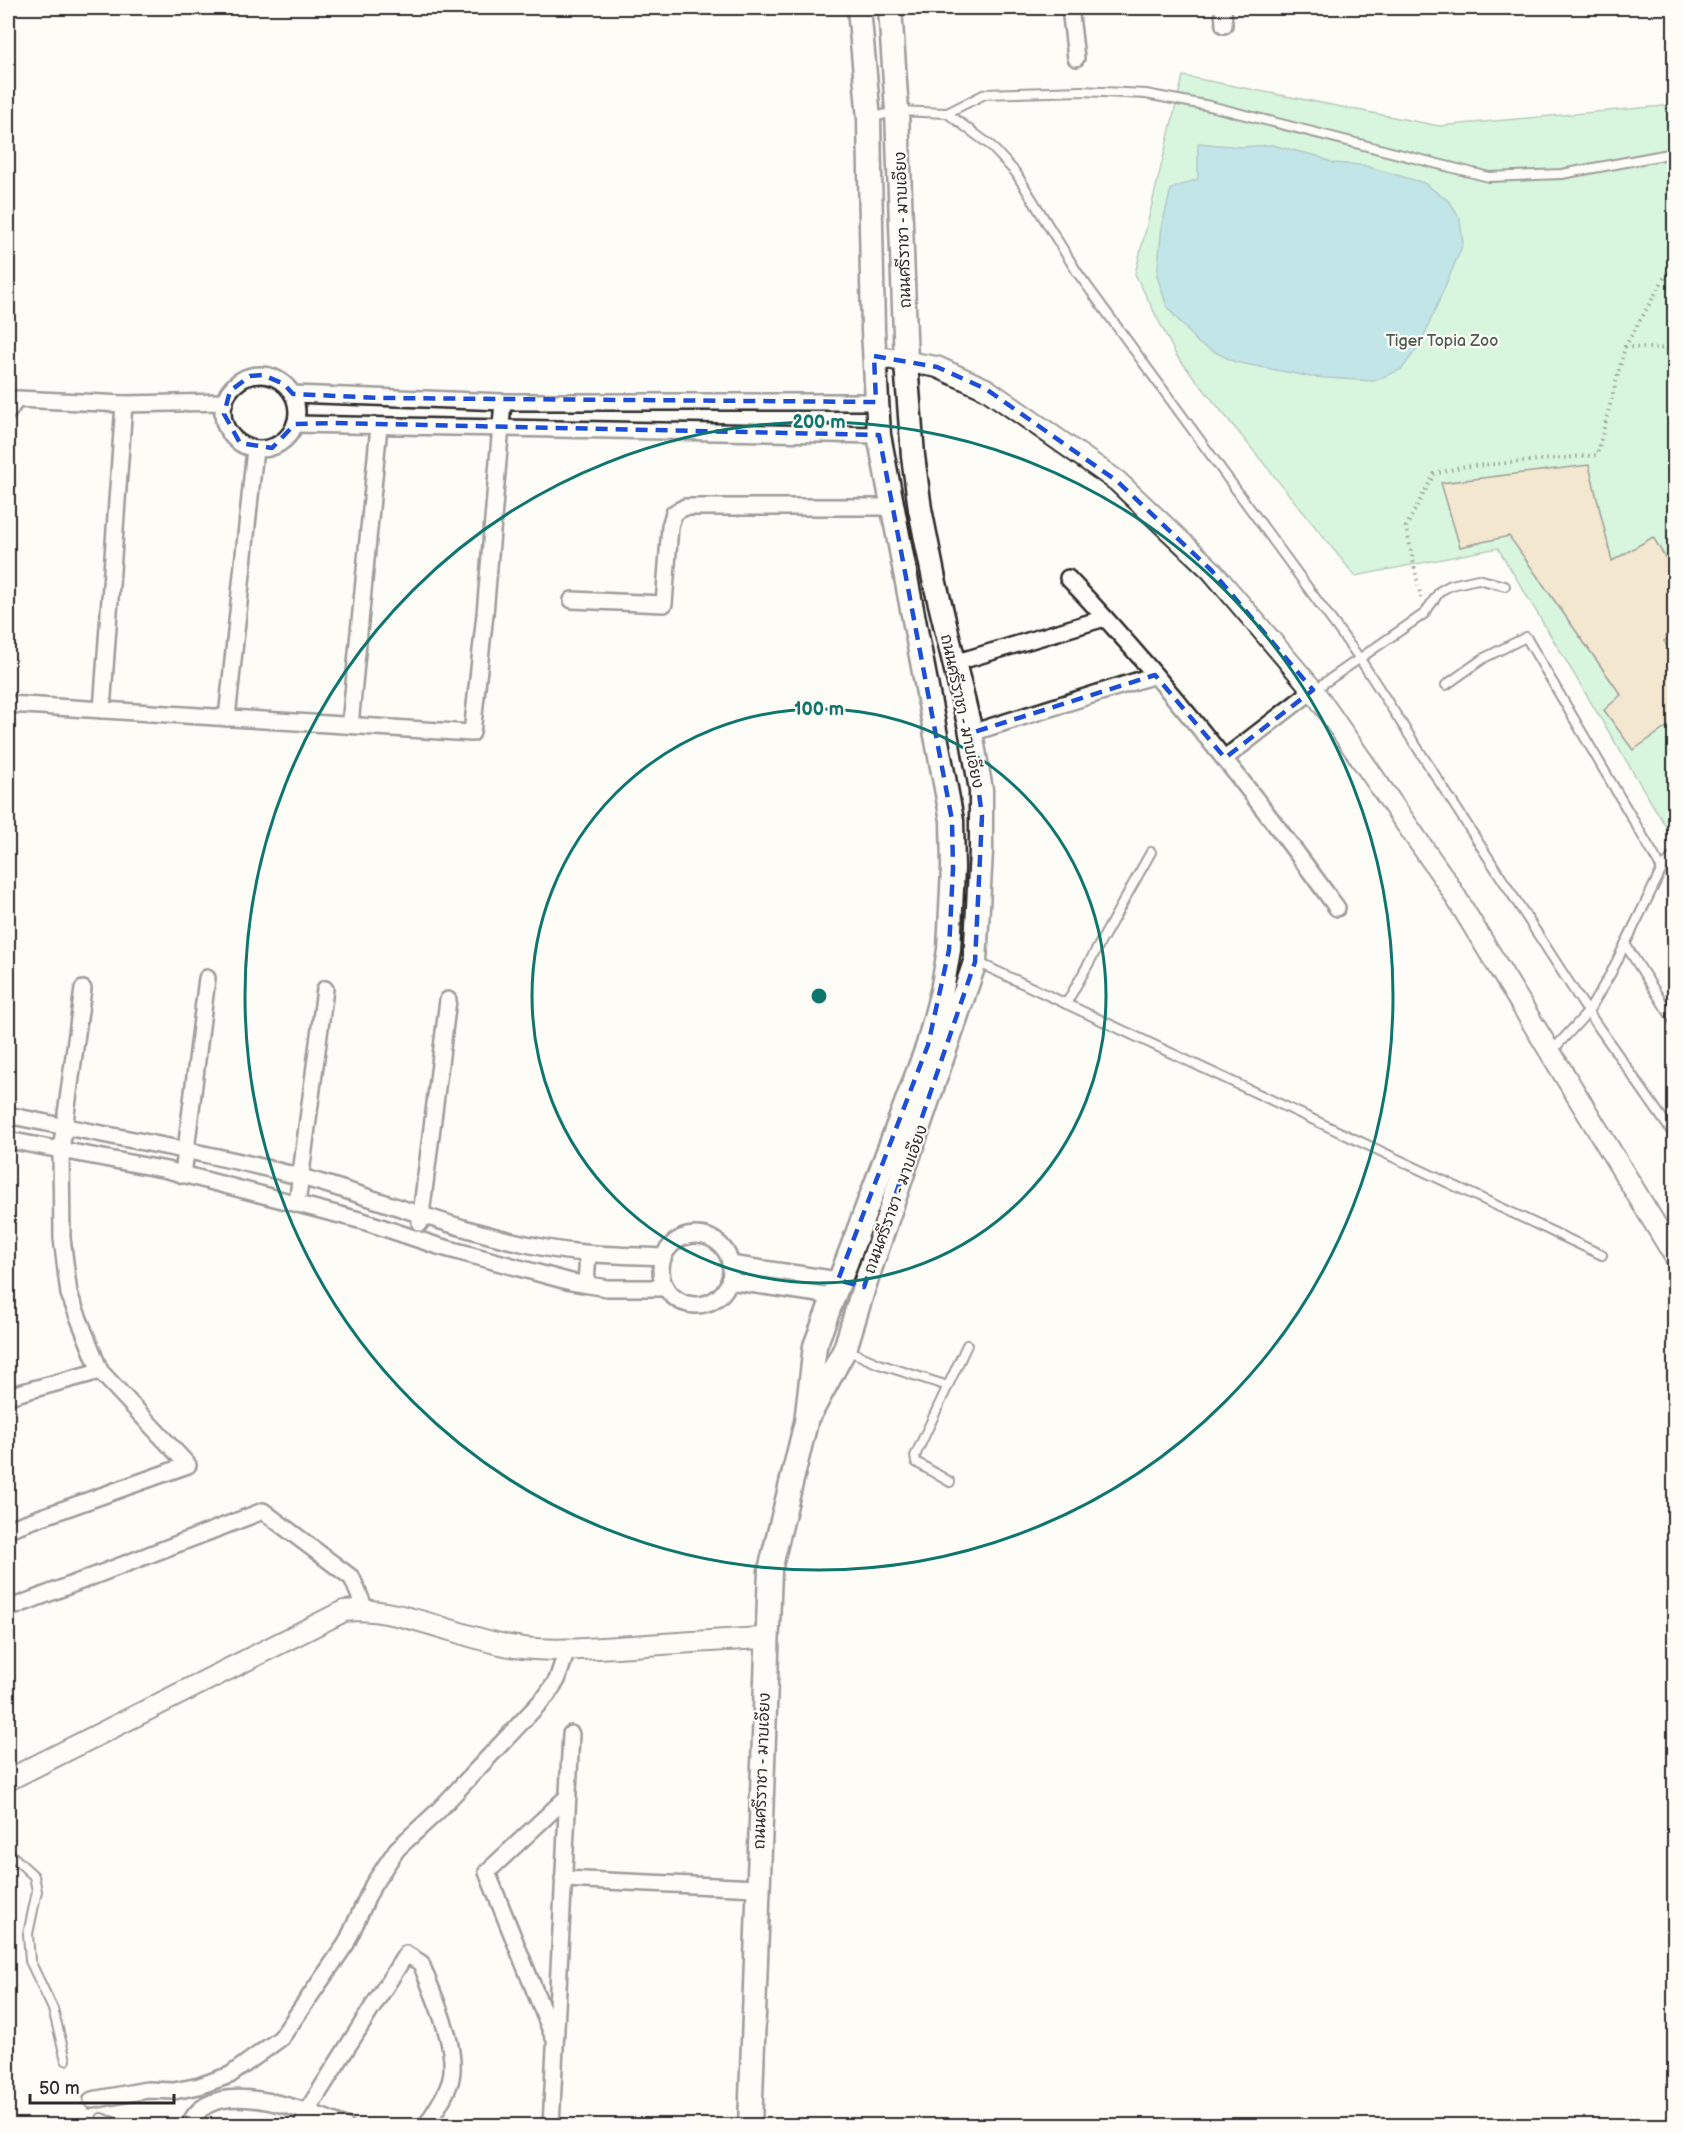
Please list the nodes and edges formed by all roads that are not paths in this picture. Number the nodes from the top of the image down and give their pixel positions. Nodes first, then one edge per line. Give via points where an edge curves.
1 (859, 8) edge
2 (890, 8) edge
3 (1070, 8) edge
4 (1223, 8) edge
5 (1224, 25) dead end
6 (1076, 58) dead end
7 (897, 111) junction
8 (946, 113) junction
9 (869, 118) junction
10 (1674, 153) edge
11 (874, 356) junction
12 (906, 363) junction
13 (292, 394) junction
14 (225, 402) junction
15 (504, 402) junction
16 (876, 402) junction
17 (124, 404) junction
18 (8, 412) edge
19 (295, 424) junction
20 (379, 426) junction
21 (501, 428) junction
22 (879, 435) junction
23 (255, 449) junction
24 (891, 507) junction
25 (1068, 578) dead end
26 (1505, 586) dead end
27 (572, 600) dead end
28 (1105, 618) junction
29 (1360, 658) junction
30 (954, 663) junction
31 (1155, 675) junction
32 (1446, 685) dead end
33 (1313, 690) junction
34 (8, 704) edge
35 (102, 710) junction
36 (227, 718) junction
37 (350, 725) junction
38 (971, 733) junction
39 (1225, 758) junction
40 (1152, 852) dead end
41 (1674, 855) edge
42 (1662, 869) junction
43 (1337, 908) dead end
44 (1625, 944) junction
45 (975, 962) junction
46 (207, 978) dead end
47 (83, 989) dead end
48 (325, 989) dead end
49 (448, 999) dead end
50 (1066, 1004) junction
51 (1588, 1012) junction
52 (1674, 1022) edge
53 (1552, 1051) junction
54 (8, 1115) edge
55 (63, 1127) junction
56 (1674, 1135) edge
57 (8, 1140) edge
58 (188, 1149) junction
59 (61, 1151) junction
60 (183, 1175) junction
61 (303, 1177) junction
62 (297, 1204) junction
63 (421, 1215) junction
64 (417, 1239) junction
65 (588, 1254) junction
66 (1602, 1254) dead end
67 (1674, 1255) edge
68 (663, 1257) junction
69 (730, 1264) junction
70 (729, 1281) junction
71 (586, 1284) junction
72 (666, 1288) junction
73 (835, 1288) junction
74 (861, 1295) junction
75 (967, 1345) dead end
76 (845, 1349) junction
77 (100, 1371) junction
78 (948, 1386) junction
79 (8, 1396) edge
80 (806, 1422) junction
81 (950, 1482) dead end
82 (12, 1528) dead end
83 (8, 1608) edge
84 (365, 1609) junction
85 (765, 1638) junction
86 (567, 1650) junction
87 (571, 1734) dead end
88 (8, 1780) edge
89 (566, 1798) junction
90 (8, 1852) edge
91 (563, 1879) junction
92 (757, 1888) junction
93 (555, 2040) junction
94 (66, 2060) dead end
95 (92, 2100) dead end
96 (307, 2110) junction
97 (101, 2118) dead end
98 (125, 2126) edge
99 (189, 2126) edge
100 (302, 2126) edge
101 (345, 2126) edge
102 (426, 2126) edge
103 (551, 2126) edge
104 (750, 2126) edge

1 - 9 main road, ถนนศรีราชา - มาบเอียง
2 - 7 main road, ถนนศรีราชา - มาบเอียง
3 - 6 street
4 - 5 street
7 - 8 lane
7 - 9 lane
7 - 12 main road, ถนนศรีราชา - มาบเอียง
8 - 10 lane via 985,94 1146,94 1210,106 1489,177 1562,174
8 - 29 lane via 990,145 1016,173 1077,272
9 - 11 main road, ถนนศรีราชา - มาบเอียง
11 - 12 street
11 - 16 main road, ถนนศรีราชา - มาบเอียง
12 - 30 main road, ถนนศรีราชา - มาบเอียง via 920,509
12 - 33 street via 937,367 987,389 1118,481 1211,570
13 - 14 street via 273,378 250,376 239,382
13 - 15 street
13 - 19 street via 297,406
14 - 17 street
14 - 23 street via 224,414 231,434
15 - 16 street
15 - 21 street
16 - 22 main road, ถนนศรีราชา - มาบเอียง
17 - 18 street via 17,399
17 - 35 street
19 - 20 street
19 - 23 street via 283,441 272,448
20 - 21 street
20 - 37 street
21 - 22 street
21 - 37 street via 472,733
22 - 24 main road, ถนนศรีราชา - มาบเอียง
23 - 36 street
24 - 27 street via 685,507 674,513 670,526 664,604
24 - 73 main road, ถนนศรีราชา - มาบเอียง via 952,820 949,950 928,1045
25 - 28 street
26 - 29 lane via 1478,579 1451,585 1440,591 1424,614
28 - 30 street
28 - 31 street
29 - 33 lane
29 - 51 lane
30 - 38 main road, ถนนศรีราชา - มาบเอียง
31 - 38 street
31 - 39 street
32 - 42 lane via 1484,658 1526,637
33 - 39 street
33 - 53 street via 1446,881
34 - 35 street
35 - 36 street
36 - 37 street
38 - 45 main road, ถนนศรีราชา - มาบเอียง via 982,816
39 - 43 street
40 - 50 lane
41 - 42 lane
42 - 44 lane
44 - 51 lane
44 - 52 lane
45 - 50 lane
45 - 74 main road, ถนนศรีราชา - มาบเอียง
46 - 58 street
47 - 55 street
48 - 61 street
49 - 63 street
50 - 66 lane
51 - 53 lane
51 - 56 lane
53 - 67 street
54 - 55 street
55 - 58 street
55 - 59 street
57 - 59 street
58 - 60 street
58 - 61 street
59 - 60 street
59 - 77 street via 62,1238 69,1294
60 - 62 street
61 - 62 street
61 - 63 street
62 - 64 street
63 - 64 street
63 - 65 street via 540,1247
64 - 71 street via 536,1274
65 - 68 street
65 - 71 street
68 - 69 street via 676,1240 696,1234 724,1248
68 - 72 street
69 - 70 street
69 - 73 street
70 - 72 street via 723,1293 705,1304 683,1302
70 - 73 street
71 - 72 street
73 - 74 main road
73 - 80 main road, ถนนศรีราชา - มาบเอียง via 814,1346
74 - 76 main road, ถนนศรีราชา - มาบเอียง
75 - 78 lane
76 - 78 lane
76 - 80 main road, ถนนศรีราชา - มาบเอียง
77 - 79 street
77 - 82 street via 188,1465
78 - 81 lane via 915,1459
80 - 85 main road, ถนนศรีราชา - มาบเอียง via 770,1570
83 - 84 street via 263,1511 352,1578
84 - 86 street via 470,1638 522,1648
84 - 88 street via 344,1611
85 - 86 street
85 - 92 main road, ถนนศรีราชา - มาบเอียง
86 - 95 street via 557,1680 547,1695 397,1849 373,1885 346,1944 281,2038 230,2075 199,2086
87 - 89 street
89 - 91 street
89 - 93 street via 487,1872
90 - 94 lane via 34,1876 37,1891 28,1934 30,1961 53,2009
91 - 92 street
91 - 93 street
92 - 104 main road, ถนนศรีราชา - มาบเอียง
93 - 103 street
96 - 99 street via 241,2098 203,2108
96 - 100 street
96 - 101 street
96 - 102 street via 406,1954 421,1963 452,2060 450,2084
97 - 98 lane

